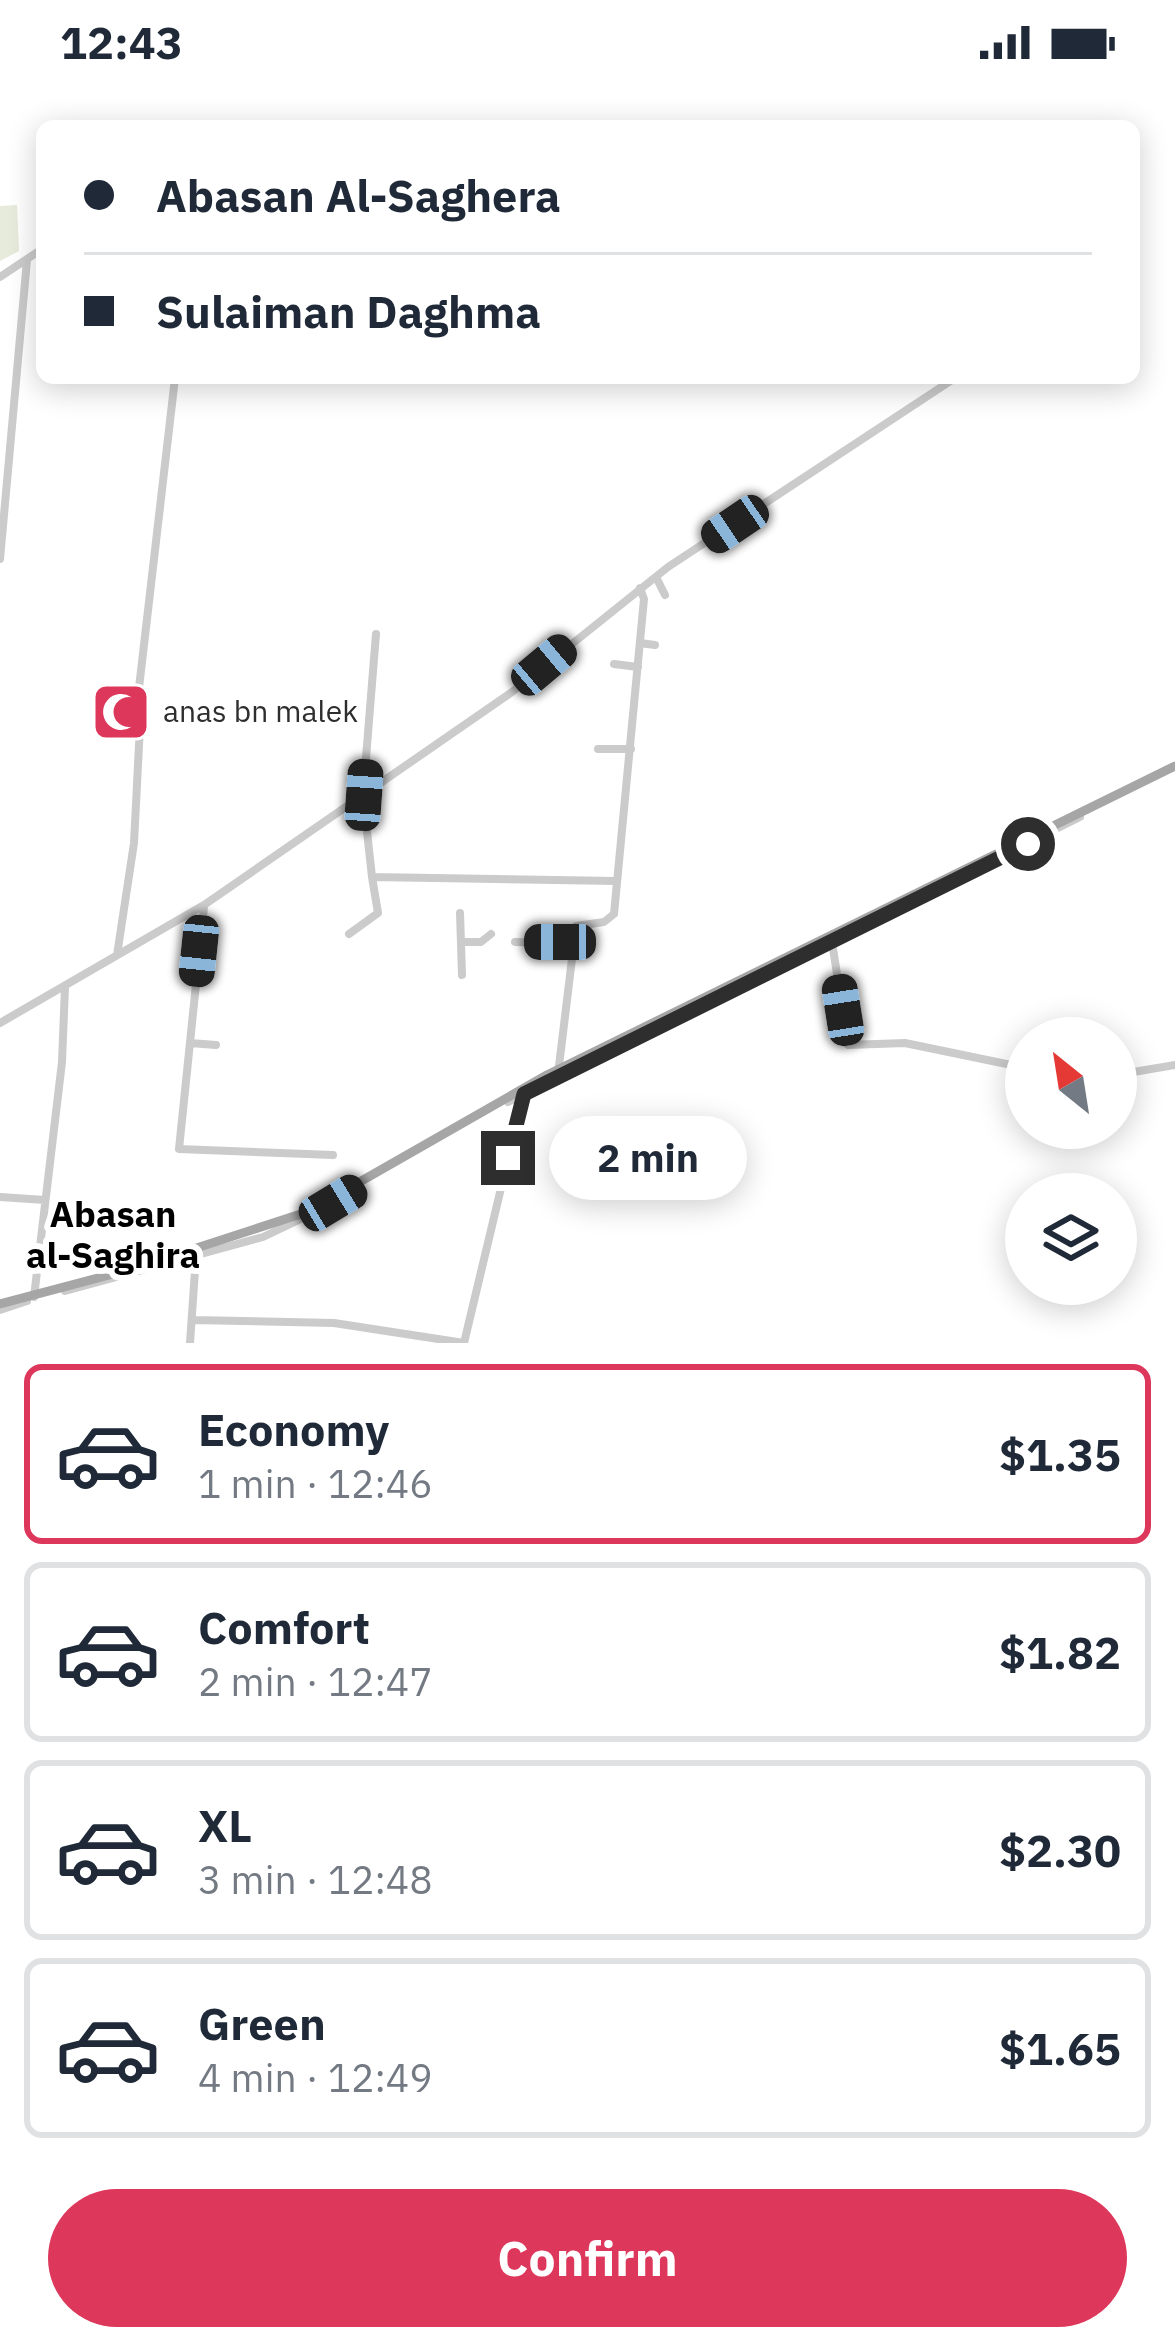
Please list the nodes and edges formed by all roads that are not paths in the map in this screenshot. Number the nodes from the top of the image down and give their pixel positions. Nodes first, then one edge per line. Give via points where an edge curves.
1 (36, 253) edge
2 (27, 260) junction
3 (0, 278) edge
4 (174, 384) edge
5 (946, 384) edge
6 (0, 559) edge
7 (656, 577) junction
8 (640, 588) junction
9 (665, 595) dead end
10 (376, 634) dead end
11 (640, 643) junction
12 (655, 645) dead end
13 (614, 664) dead end
14 (638, 667) junction
15 (631, 748) junction
16 (598, 749) dead end
17 (1175, 768) edge
18 (364, 795) junction
19 (372, 877) junction
20 (616, 881) junction
21 (204, 905) junction
22 (460, 913) dead end
23 (349, 934) dead end
24 (491, 934) dead end
25 (461, 942) junction
26 (515, 942) dead end
27 (832, 942) junction
28 (574, 944) junction
29 (116, 956) junction
30 (462, 975) dead end
31 (65, 987) junction
32 (0, 1023) edge
33 (190, 1043) junction
34 (216, 1046) dead end
35 (1005, 1064) edge
36 (1175, 1065) edge
37 (1137, 1071) edge
38 (559, 1072) junction
39 (524, 1094) junction
40 (334, 1155) dead end
41 (0, 1197) edge
42 (45, 1199) junction
43 (196, 1256) junction
44 (34, 1296) junction
45 (0, 1307) edge
46 (192, 1320) junction
47 (190, 1343) edge
48 (464, 1343) edge

1 - 2 street
2 - 3 street
2 - 6 street
4 - 29 street via 137,705 134,843
5 - 7 street
7 - 8 street
7 - 9 street
8 - 11 street
8 - 18 street via 512,692
10 - 18 street
11 - 12 street
11 - 14 street
13 - 14 street
14 - 15 street
15 - 16 street
15 - 20 street
17 - 27 street
17 - 38 main road
18 - 19 street
18 - 21 street
19 - 20 street
19 - 23 street via 378,913
20 - 28 street via 613,917 580,922
21 - 29 street
21 - 33 street
22 - 25 street
24 - 25 street
25 - 30 street
26 - 28 street
27 - 35 street via 848,1045 905,1043
27 - 38 street
28 - 38 street
29 - 31 street
31 - 32 street
31 - 42 street
33 - 34 street
33 - 40 street via 179,1149
36 - 37 street
38 - 39 street
38 - 44 main road via 307,1212
39 - 43 street via 269,1235
39 - 48 street
41 - 42 street
42 - 44 street
43 - 44 street
43 - 46 street
44 - 45 main road
46 - 47 street
46 - 48 street via 334,1323

